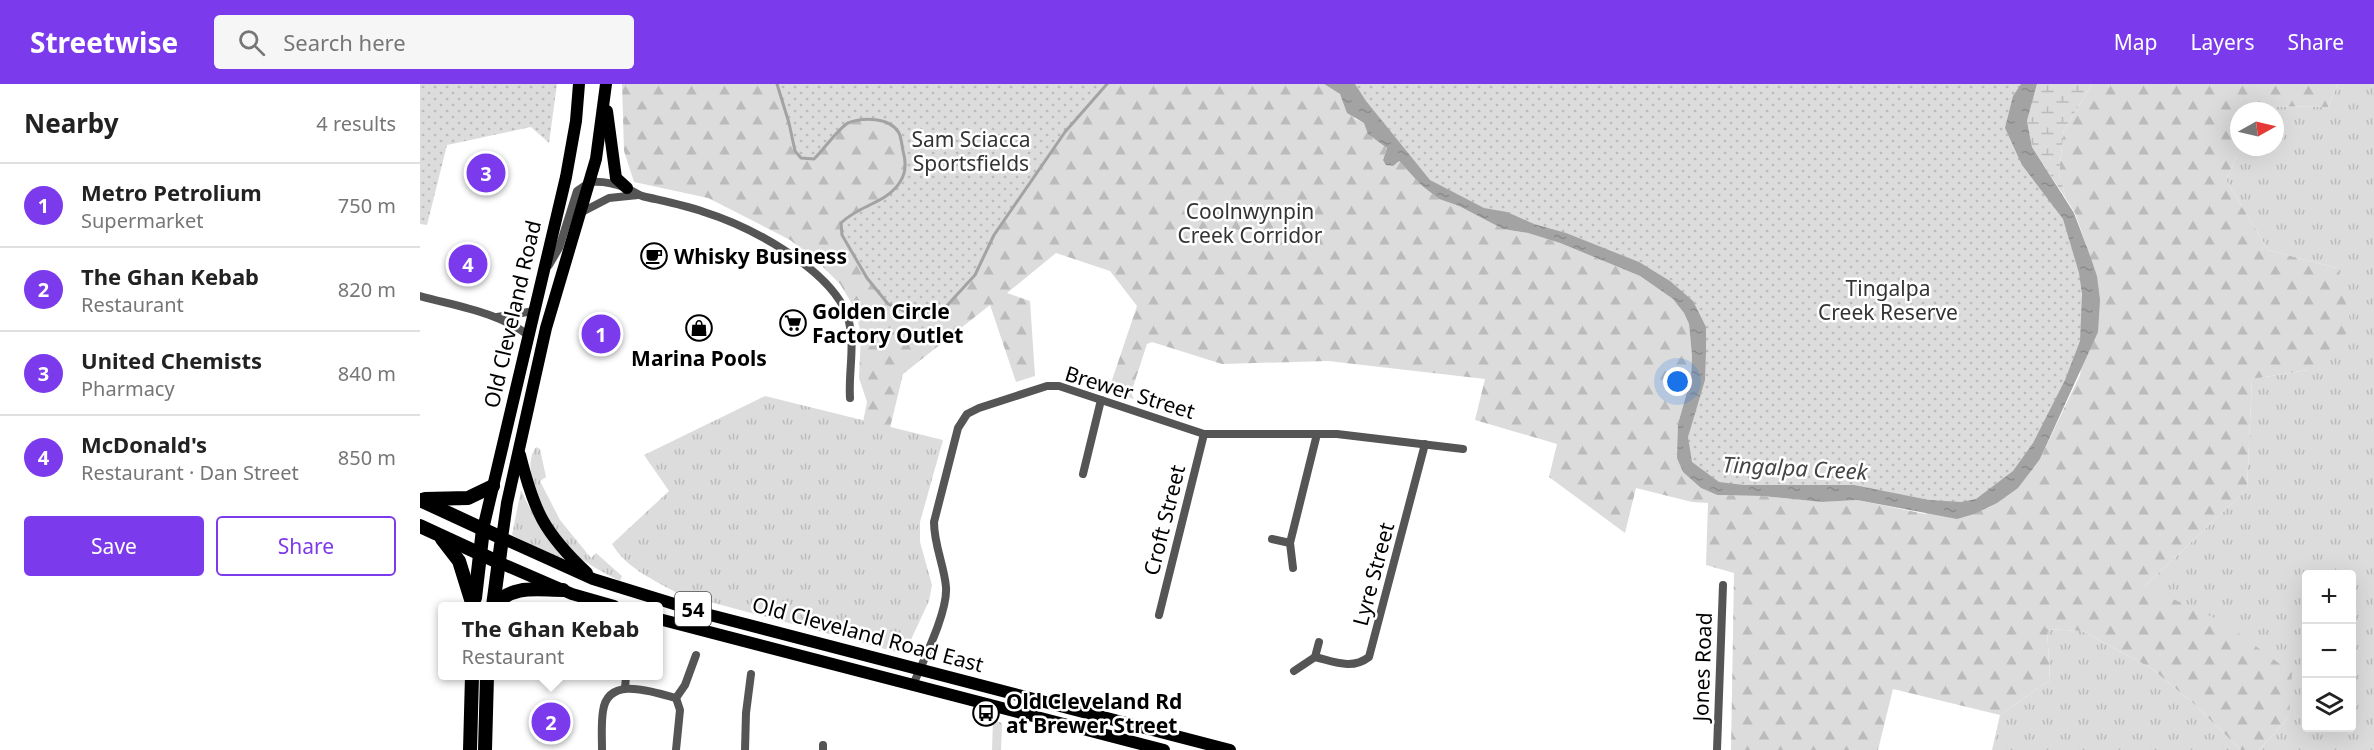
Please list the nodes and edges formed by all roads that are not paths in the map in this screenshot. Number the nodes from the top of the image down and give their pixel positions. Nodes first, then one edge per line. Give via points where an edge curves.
1 (579, 84) edge
2 (606, 89) edge
3 (590, 182) junction
4 (627, 188) junction
5 (639, 195) junction
6 (582, 212) junction
7 (543, 277) junction
8 (420, 297) edge
9 (534, 311) junction
10 (496, 317) junction
11 (529, 336) junction
12 (850, 398) dead end
13 (1101, 400) junction
14 (1204, 434) junction
15 (1317, 434) junction
16 (1425, 444) junction
17 (1463, 449) dead end
18 (518, 451) junction
19 (1083, 474) dead end
20 (493, 486) junction
21 (420, 500) edge
22 (420, 526) edge
23 (483, 529) junction
24 (437, 534) junction
25 (502, 538) junction
26 (1272, 539) dead end
27 (1290, 543) junction
28 (479, 553) junction
29 (498, 562) junction
30 (1293, 568) dead end
31 (593, 579) junction
32 (1723, 585) dead end
33 (563, 590) junction
34 (473, 602) edge
35 (474, 602) edge
36 (493, 602) edge
37 (498, 602) edge
38 (601, 602) edge
39 (1159, 615) dead end
40 (663, 620) edge
41 (1319, 642) dead end
42 (696, 655) dead end
43 (1315, 657) junction
44 (919, 669) junction
45 (1294, 671) dead end
46 (751, 674) dead end
47 (472, 680) edge
48 (487, 680) edge
49 (626, 680) edge
50 (913, 685) junction
51 (625, 688) junction
52 (676, 698) junction
53 (1225, 749) edge
54 (470, 750) edge
55 (485, 750) edge
56 (602, 750) edge
57 (676, 750) edge
58 (745, 750) edge
59 (1164, 750) edge
60 (1717, 750) edge

1 - 7 main road, Old Cleveland Road via 573,143
2 - 3 main road, Old Cleveland Road / 54
2 - 4 main road via 616,178
3 - 4 street
3 - 6 main road, Old Cleveland Road / 54
3 - 7 street via 577,191 559,248
4 - 5 street
5 - 6 street via 607,198
5 - 12 street via 736,224 789,254 830,286 850,327
6 - 18 main road, Old Cleveland Road / 54 via 558,282
7 - 9 main road, Old Cleveland Road
8 - 10 street
9 - 10 street
9 - 11 main road, Old Cleveland Road
10 - 11 street
11 - 20 main road, Old Cleveland Road
13 - 14 street, Brewer Street
13 - 19 street
13 - 44 street, Brewer Street via 1059,386 1047,386 967,414 958,428 934,522 946,587 944,608
14 - 15 street, Brewer Street
14 - 39 street, Croft Street
15 - 16 street, Brewer Street
15 - 27 street
16 - 17 street, Brewer Street
16 - 43 street, Lyre Street via 1370,657 1348,666
18 - 25 main road, Old Cleveland Road / 54
18 - 31 main road, 54 via 529,492 545,527
20 - 21 highway via 468,498
20 - 23 main road, Old Cleveland Road
21 - 23 highway
22 - 24 highway
23 - 25 highway
23 - 28 highway, Old Cleveland Road
24 - 28 highway
24 - 34 highway via 459,561
25 - 29 highway
25 - 31 main road, Old Cleveland Road East / 54
26 - 27 street
27 - 30 street
28 - 29 highway
28 - 35 highway, Old Cleveland Road
29 - 33 main road
29 - 36 highway
31 - 44 main road, Old Cleveland Road East / 54 via 710,615
32 - 60 street, Jones Road
33 - 37 highway via 518,590
33 - 38 main road
40 - 50 main road, Old Cleveland Road East / 54
41 - 43 street
42 - 52 street
43 - 45 street
44 - 50 street, Brewer Street
44 - 53 main road, Old Cleveland Road East / 54
46 - 58 street
47 - 54 highway
48 - 55 highway
49 - 51 street
50 - 59 main road, Old Cleveland Road East / 54
51 - 52 street
51 - 56 street via 607,698
52 - 57 street via 680,710

